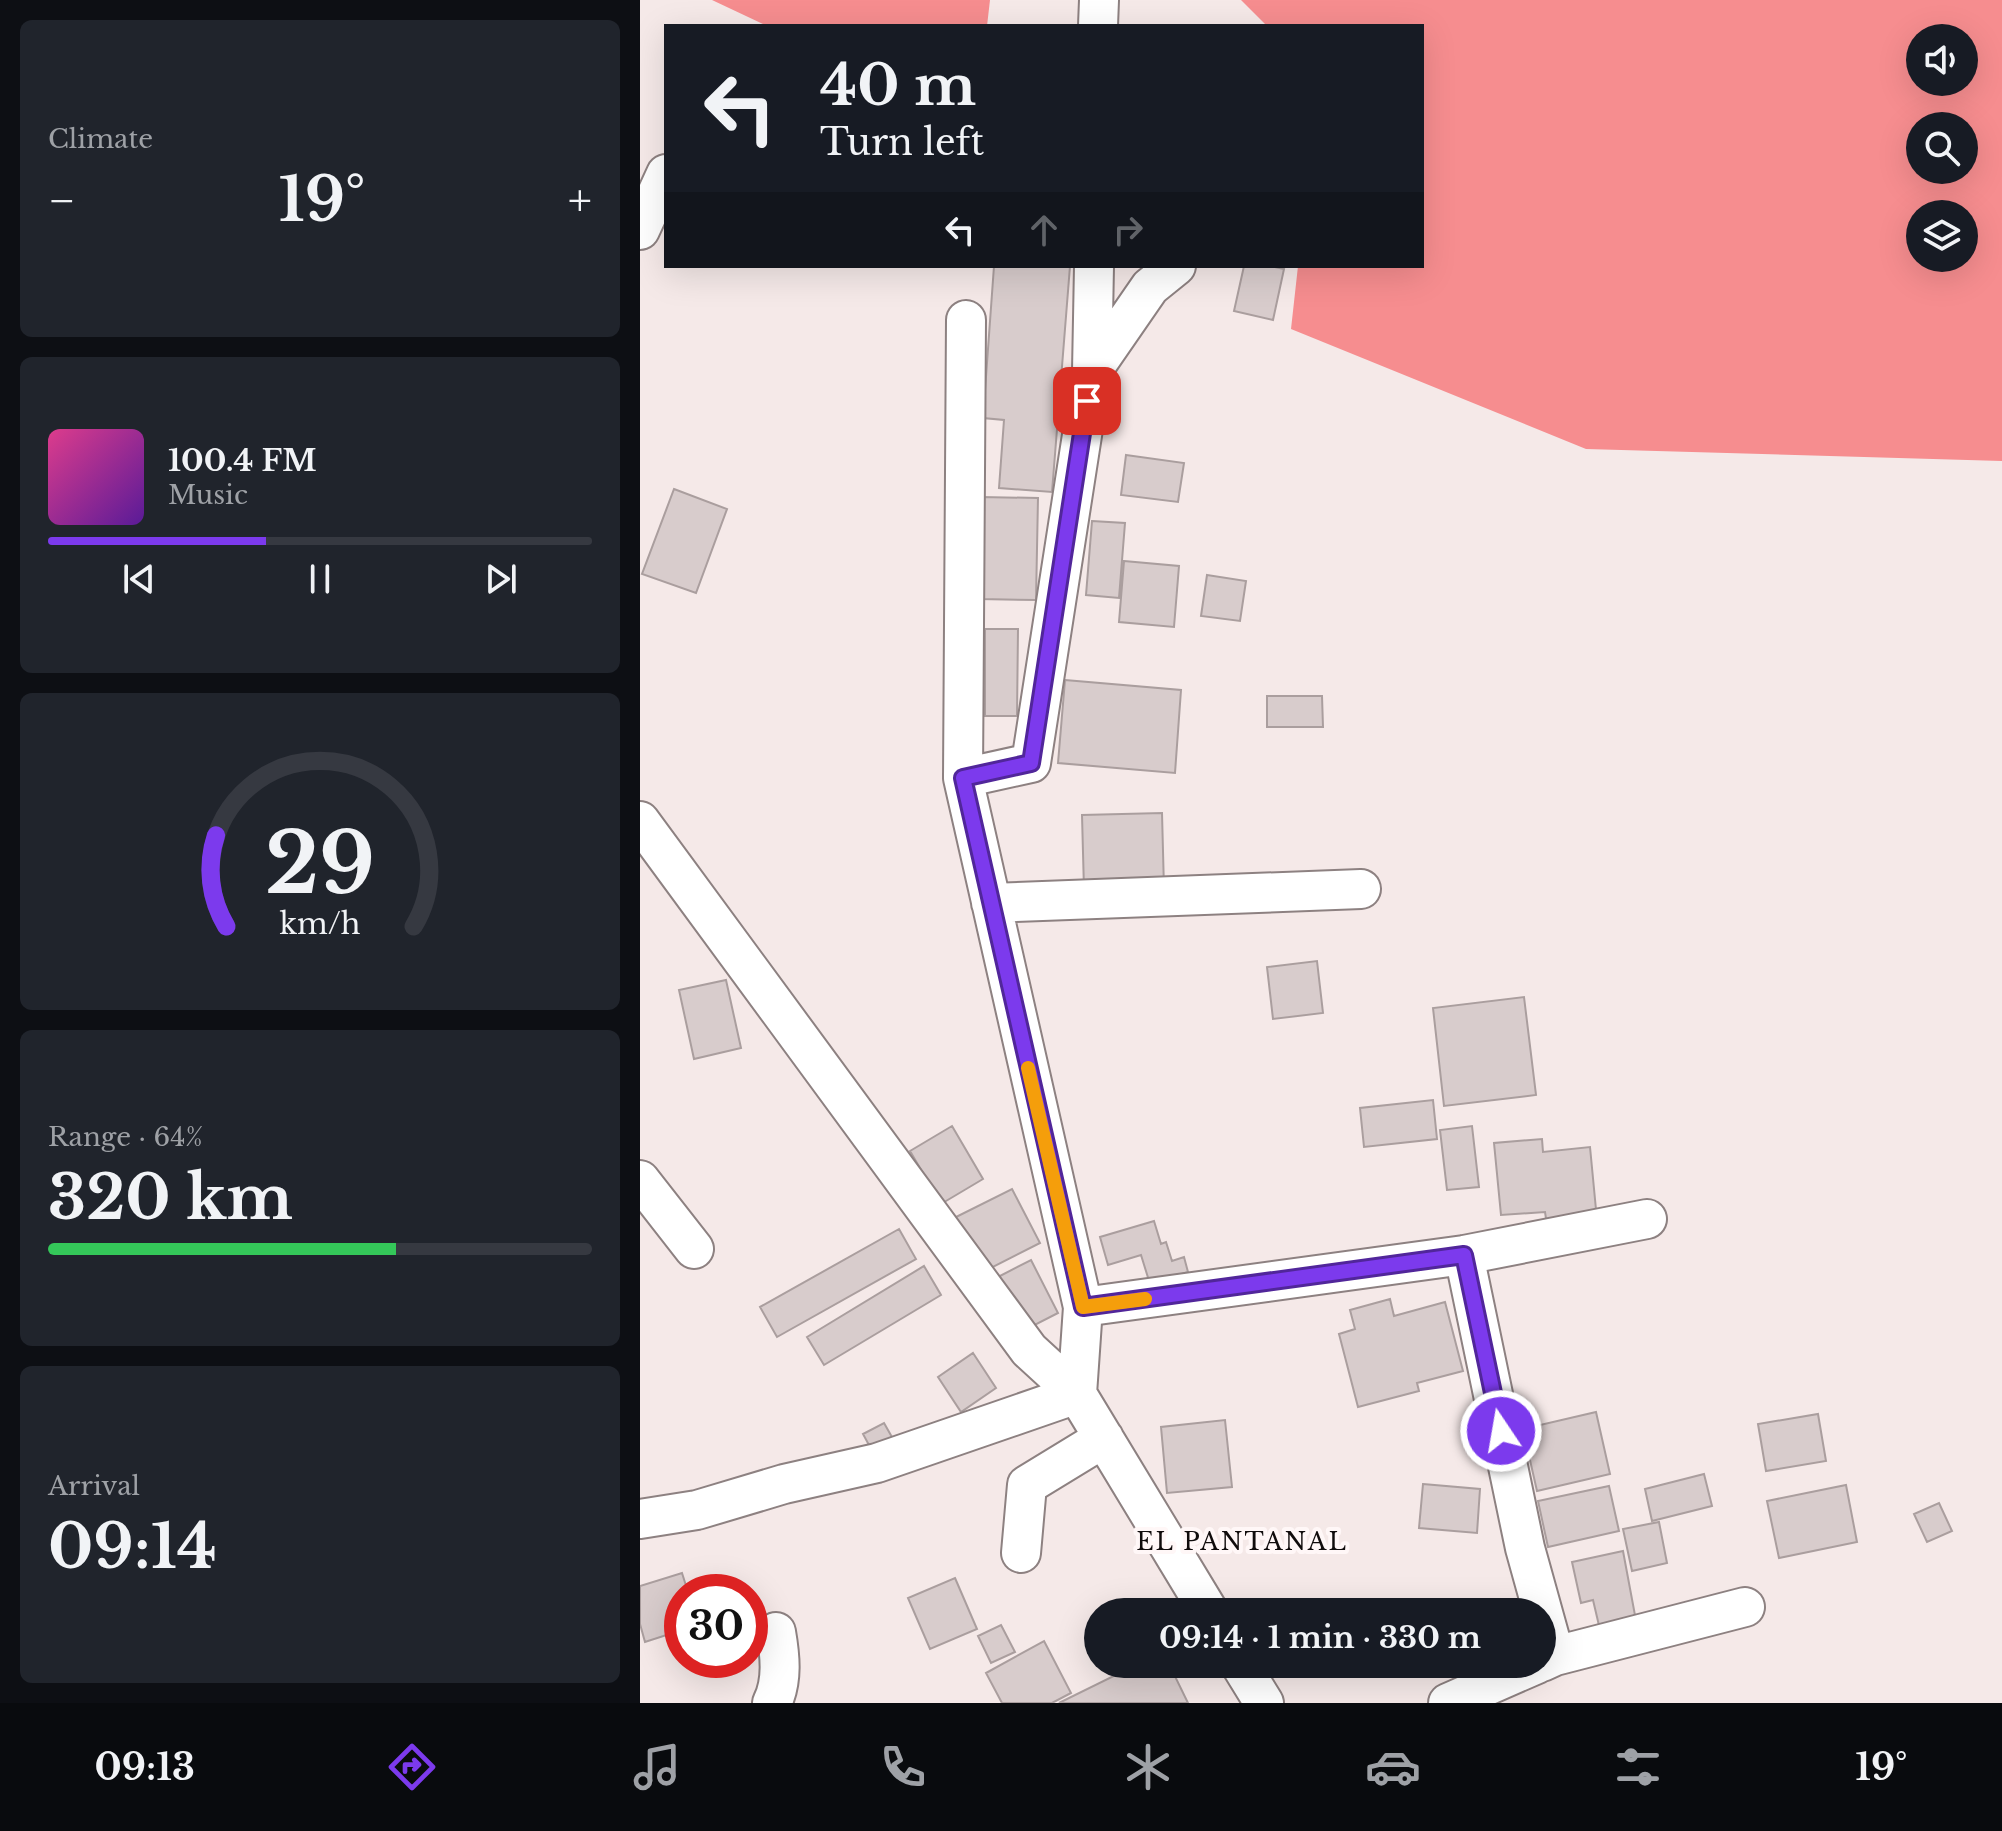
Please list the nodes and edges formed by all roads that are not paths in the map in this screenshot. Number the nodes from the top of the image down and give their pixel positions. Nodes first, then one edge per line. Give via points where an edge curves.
1 (1099, 0) edge
2 (1098, 24) edge
3 (664, 178) edge
4 (640, 230) edge
5 (1094, 268) edge
6 (1174, 268) edge
7 (966, 320) dead end
8 (1092, 371) junction
9 (963, 778) junction
10 (640, 821) edge
11 (653, 855) edge
12 (1361, 889) dead end
13 (991, 903) junction
14 (640, 1180) edge
15 (1647, 1219) dead end
16 (694, 1249) dead end
17 (1464, 1255) junction
18 (1083, 1307) junction
19 (1077, 1394) junction
20 (1104, 1438) junction
21 (640, 1519) edge
22 (1021, 1553) dead end
23 (1201, 1598) edge
24 (1534, 1598) edge
25 (1745, 1607) dead end
26 (776, 1632) dead end
27 (1556, 1657) edge
28 (1249, 1678) edge
29 (1504, 1678) edge
30 (772, 1703) edge
31 (1264, 1703) edge
32 (1448, 1703) edge

1 - 2 street
3 - 4 street
5 - 8 street
6 - 8 street via 1150,287
7 - 9 street
8 - 9 street via 1031,763
9 - 13 street
10 - 11 street
11 - 19 street via 1029,1350
12 - 13 street
13 - 18 street
14 - 16 street
15 - 17 street
17 - 18 street
17 - 24 street
18 - 19 street
19 - 20 street
19 - 21 street via 877,1463 697,1510
20 - 22 street via 1027,1485
20 - 23 street
25 - 27 street
26 - 30 street via 780,1658
28 - 31 street
29 - 32 street

